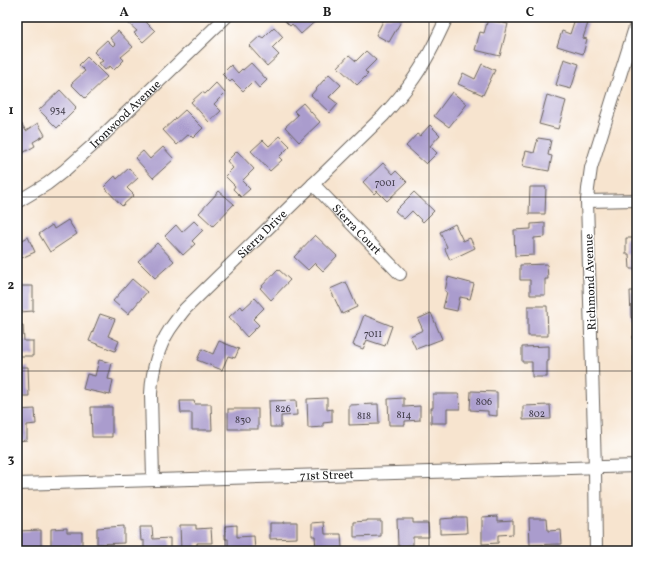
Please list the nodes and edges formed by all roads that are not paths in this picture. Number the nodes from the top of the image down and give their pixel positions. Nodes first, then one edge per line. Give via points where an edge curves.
1 (226, 17) edge
2 (447, 17) edge
3 (637, 21) edge
4 (313, 184) junction
5 (637, 200) edge
6 (587, 201) junction
7 (17, 202) edge
8 (400, 274) dead end
9 (637, 466) edge
10 (595, 468) junction
11 (153, 480) junction
12 (17, 484) edge
13 (596, 551) edge

1 - 7 street, Ironwood Avenue via 66,170
2 - 4 street, Sierra Drive via 432,49 400,97
3 - 6 street, Richmond Avenue via 592,168
4 - 8 street, Sierra Court
4 - 11 street, Sierra Drive via 185,309 162,343 153,371 151,388
5 - 6 street
6 - 10 street, Richmond Avenue
9 - 10 street, 71st Street
10 - 11 street, 71st Street
10 - 13 street, Richmond Avenue
11 - 12 street, 71st Street

